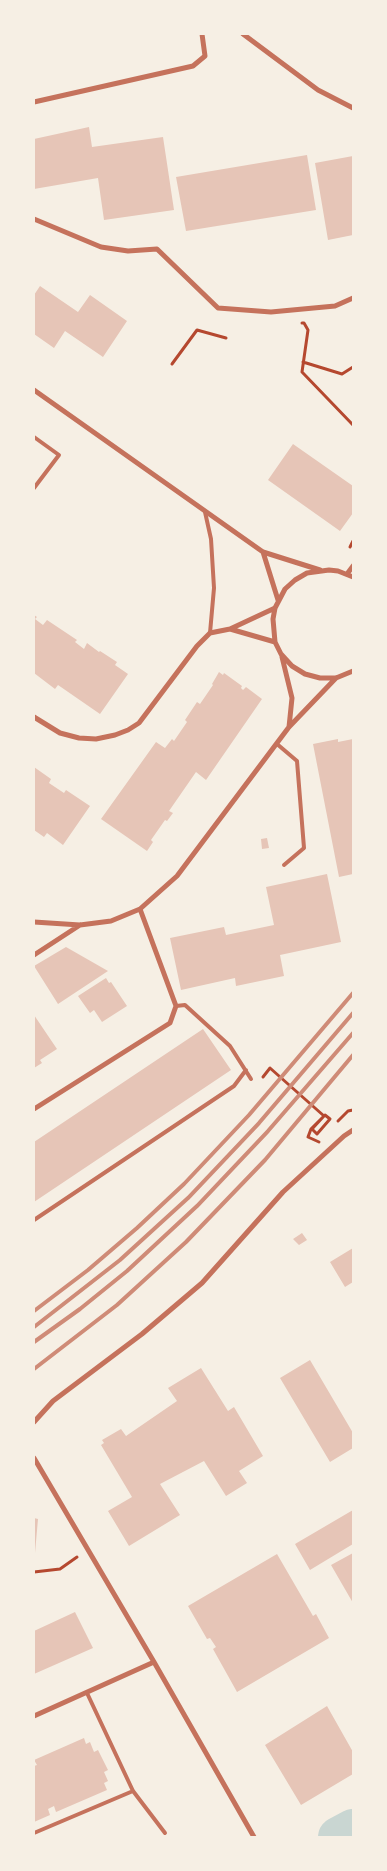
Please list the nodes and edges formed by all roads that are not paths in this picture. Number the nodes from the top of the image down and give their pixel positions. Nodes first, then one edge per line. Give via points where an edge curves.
1 (202, 34) edge
2 (243, 34) edge
3 (34, 102) edge
4 (353, 108) edge
5 (34, 219) edge
6 (353, 298) edge
7 (34, 390) edge
8 (34, 437) edge
9 (34, 488) edge
10 (206, 512) junction
11 (263, 552) junction
12 (353, 566) edge
13 (320, 570) junction
14 (347, 574) junction
15 (353, 577) edge
16 (278, 600) junction
17 (275, 608) junction
18 (230, 629) junction
19 (210, 633) junction
20 (275, 642) junction
21 (281, 654) junction
22 (353, 671) edge
23 (336, 678) junction
24 (34, 717) edge
25 (289, 727) junction
26 (277, 744) junction
27 (284, 865) dead end
28 (140, 909) junction
29 (34, 922) edge
30 (80, 925) junction
31 (34, 955) edge
32 (176, 1006) junction
33 (246, 1070) junction
34 (251, 1079) dead end
35 (34, 1109) edge
36 (353, 1130) edge
37 (34, 1220) edge
38 (34, 1422) edge
39 (34, 1458) edge
40 (154, 1662) junction
41 (87, 1693) junction
42 (34, 1716) edge
43 (133, 1791) junction
44 (34, 1833) edge
45 (165, 1833) dead end
46 (254, 1837) edge

1 - 3 street via 205,56 192,66
2 - 4 street via 318,90
5 - 6 street via 101,248 128,251 158,249 218,308 270,312 335,306
7 - 10 street
8 - 9 lane via 59,455
10 - 11 street
10 - 19 lane via 212,539 214,588
11 - 13 street
11 - 16 street
12 - 14 street
13 - 14 street
13 - 16 street via 295,580
14 - 15 street
16 - 17 street
17 - 18 street
17 - 20 street
18 - 19 street
18 - 20 street
19 - 24 street via 139,723 128,730 96,739 79,738 60,733
20 - 21 street
21 - 23 street via 305,674
21 - 25 street via 292,698
22 - 23 street
23 - 25 street
25 - 26 street
26 - 27 lane via 297,761 304,848
26 - 28 street via 177,876
28 - 30 street via 110,921
28 - 32 street
29 - 30 street
30 - 31 street
32 - 33 lane via 185,1005 230,1046
32 - 35 street via 170,1023
33 - 34 lane
33 - 37 lane via 234,1086
36 - 38 street via 283,1192 202,1284 53,1401
39 - 40 street
40 - 41 street
40 - 46 street
41 - 42 street
41 - 43 lane
43 - 44 lane
43 - 45 lane

